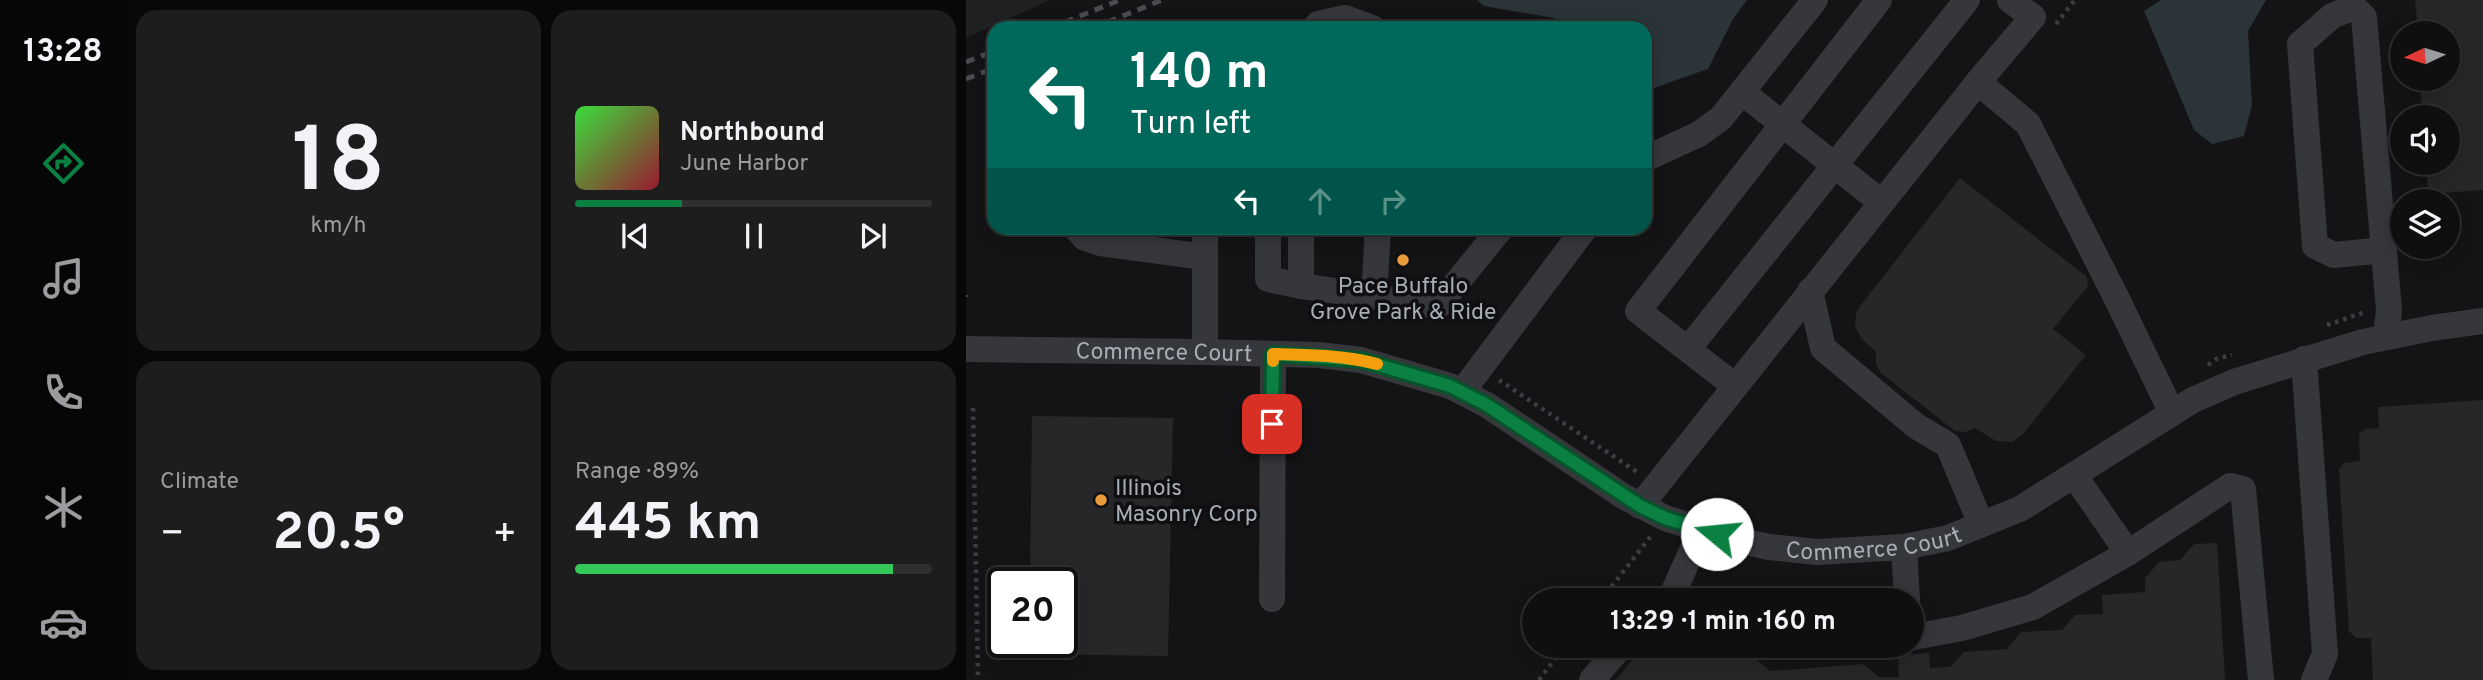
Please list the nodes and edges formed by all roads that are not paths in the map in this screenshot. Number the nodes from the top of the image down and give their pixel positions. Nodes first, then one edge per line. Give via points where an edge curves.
1 (1815, 0) edge
2 (1879, 0) edge
3 (1967, 0) edge
4 (2010, 0) edge
5 (2040, 8) edge
6 (1332, 21) edge
7 (1353, 21) edge
8 (1978, 82) junction
9 (1742, 92) junction
10 (1782, 124) junction
11 (1652, 156) edge
12 (1835, 166) junction
13 (1881, 202) junction
14 (1082, 235) edge
15 (1205, 235) edge
16 (1268, 235) edge
17 (1301, 235) edge
18 (1378, 235) edge
19 (1495, 235) edge
20 (1580, 235) edge
21 (2384, 250) junction
22 (1205, 257) junction
23 (1301, 286) junction
24 (1810, 291) junction
25 (1374, 297) junction
26 (2483, 321) edge
27 (2386, 337) junction
28 (966, 349) edge
29 (1688, 349) junction
30 (1205, 352) junction
31 (1273, 354) junction
32 (2304, 359) junction
33 (1735, 386) junction
34 (1462, 392) junction
35 (2172, 413) junction
36 (2074, 475) junction
37 (1648, 496) junction
38 (1981, 524) junction
39 (1701, 530) junction
40 (1904, 547) junction
41 (2128, 553) junction
42 (1675, 588) edge
43 (1906, 588) edge
44 (1272, 599) dead end
45 (1924, 634) edge
46 (1611, 658) edge
47 (1592, 680) edge
48 (2261, 680) edge
49 (2314, 680) edge

1 - 9 lane
2 - 10 lane
3 - 12 lane
4 - 5 lane
5 - 8 lane
6 - 7 lane
8 - 13 lane
8 - 35 lane via 2028,124
9 - 10 lane
9 - 11 lane via 1721,118 1699,134
10 - 12 lane
10 - 29 lane via 1639,311
12 - 13 lane
12 - 29 lane
13 - 24 lane
14 - 22 lane via 1100,243
15 - 22 lane
16 - 23 lane via 1268,279
17 - 23 lane
18 - 25 lane
19 - 25 lane via 1438,306
20 - 34 lane
21 - 21 lane via 2364,18 2354,7 2332,16 2300,44 2315,246 2334,255
21 - 27 lane via 2389,310
22 - 30 lane
23 - 25 lane
24 - 33 lane
24 - 38 lane via 1823,348 1916,426 1948,446
26 - 27 lane, Commerce Court
27 - 32 lane, Commerce Court
28 - 30 lane, Commerce Court
29 - 33 lane
30 - 31 lane, Commerce Court
31 - 34 lane, Commerce Court via 1361,360
31 - 44 lane
32 - 35 lane, Commerce Court via 2234,382
32 - 49 lane via 2325,654
33 - 37 lane
34 - 37 lane, Commerce Court
35 - 36 lane, Commerce Court
36 - 38 lane, Commerce Court via 2020,509
36 - 41 lane
37 - 39 lane, Commerce Court via 1665,518
38 - 40 lane, Commerce Court via 1948,538
39 - 40 lane, Commerce Court via 1769,547 1817,552
39 - 42 lane
40 - 43 lane
41 - 45 lane via 2033,607
41 - 48 lane via 2230,486 2243,489
46 - 47 lane

